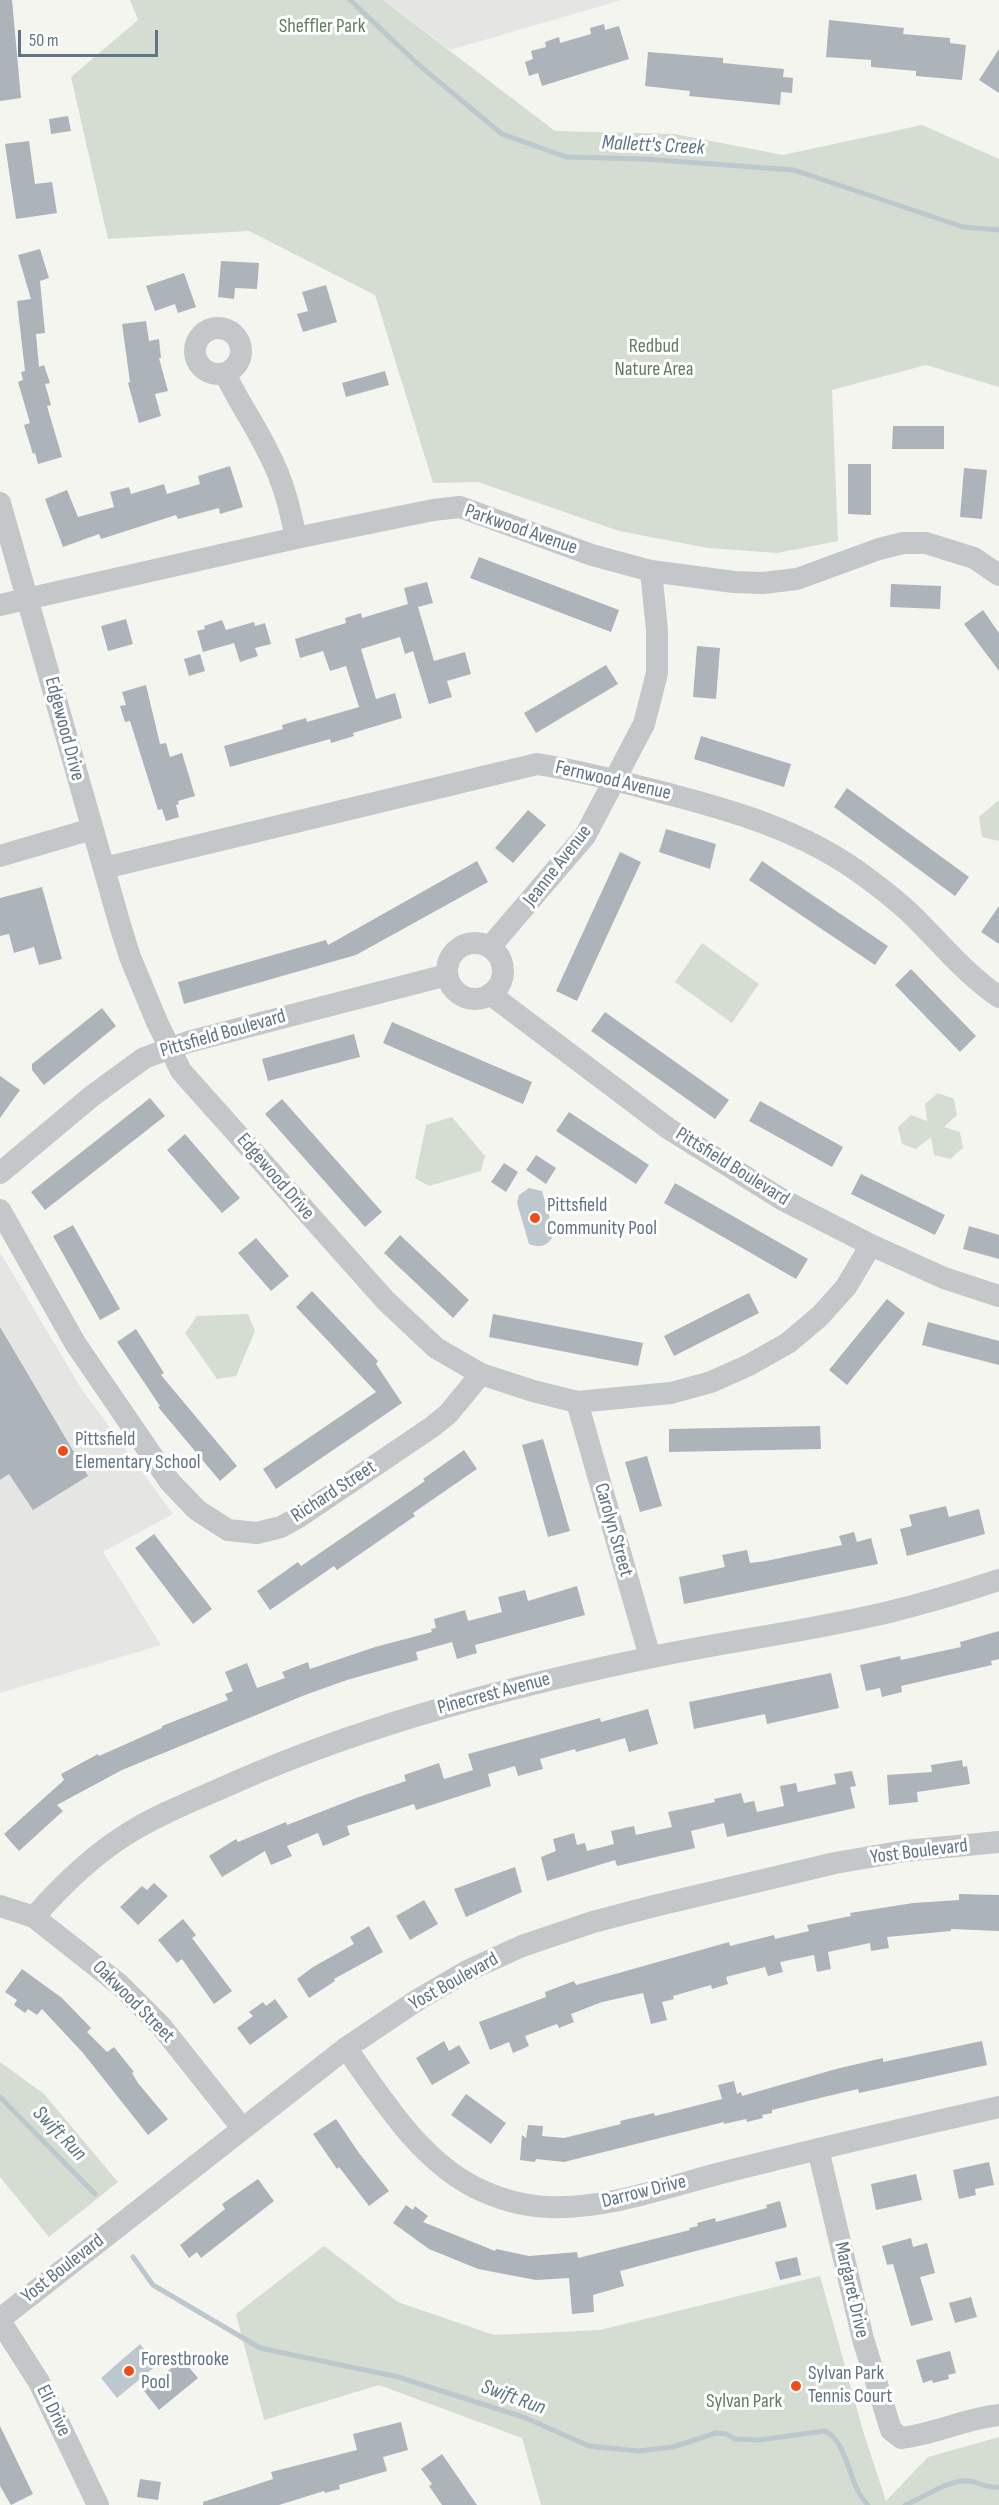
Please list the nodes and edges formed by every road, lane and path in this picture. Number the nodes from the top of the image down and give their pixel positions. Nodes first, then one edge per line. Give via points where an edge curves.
1 (225, 373) dead end
2 (0, 503) edge
3 (296, 538) junction
4 (651, 571) junction
5 (999, 575) edge
6 (29, 599) junction
7 (0, 605) edge
8 (616, 781) junction
9 (92, 829) junction
10 (0, 856) edge
11 (104, 868) junction
12 (490, 947) junction
13 (447, 975) junction
14 (490, 994) junction
15 (999, 997) edge
16 (170, 1047) junction
17 (0, 1173) edge
18 (0, 1210) edge
19 (871, 1245) junction
20 (999, 1296) edge
21 (481, 1374) junction
22 (577, 1402) junction
23 (999, 1580) edge
24 (650, 1657) junction
25 (999, 1842) edge
26 (0, 1906) edge
27 (34, 1917) junction
28 (346, 2048) junction
29 (999, 2107) edge
30 (242, 2128) junction
31 (818, 2149) junction
32 (0, 2320) edge
33 (999, 2415) edge
34 (98, 2505) edge

1 - 3 street via 270,456
2 - 6 street, Edgewood Drive
3 - 4 street, Parkwood Avenue via 460,507 592,555
3 - 6 street, Parkwood Avenue
4 - 5 street, Parkwood Avenue via 734,582 797,579 879,549 926,543 974,558
4 - 8 street, Jeanne Avenue via 657,673 644,724
6 - 7 street, Parkwood Avenue
6 - 9 street, Edgewood Drive
8 - 11 street, Fernwood Avenue via 537,764
8 - 12 street, Jeanne Avenue via 585,836
8 - 15 street, Fernwood Avenue via 728,809 817,846 866,876 909,912 981,985
9 - 10 street
9 - 11 street, Edgewood Drive
11 - 16 street, Edgewood Drive via 130,957
12 - 13 street via 475,942 459,947 449,959
12 - 14 street via 503,968 500,985
13 - 14 street via 462,997 480,999
13 - 16 street, Pittsfield Boulevard
14 - 19 street, Pittsfield Boulevard via 669,1129 783,1200
16 - 17 street, Pittsfield Boulevard via 144,1058 92,1096
16 - 21 street, Edgewood Drive via 181,1071 386,1301 436,1348
18 - 21 street, Richard Street via 75,1343 170,1482 197,1510 228,1530 256,1533 299,1517 432,1427
19 - 20 street, Pittsfield Boulevard via 944,1278
19 - 22 street, Edgewood Drive via 846,1287 820,1316 788,1343 749,1365 711,1382 671,1393
21 - 22 street, Edgewood Drive
22 - 24 street, Carolyn Street
23 - 24 street, Pinecrest Avenue via 888,1612
24 - 27 street, Pinecrest Avenue via 472,1698 283,1762 127,1834 60,1888
25 - 28 street, Yost Boulevard via 905,1851 835,1863 592,1922 522,1946 469,1970
26 - 27 street, Oakwood Street
27 - 30 street, Oakwood Street via 120,1985 161,2026
28 - 30 street, Yost Boulevard
28 - 31 street, Darrow Drive via 430,2157 473,2186 507,2200 547,2207 596,2204
29 - 31 street, Darrow Drive
30 - 32 street, Yost Boulevard
31 - 33 street, Margaret Drive via 863,2339 891,2430 901,2438
32 - 34 street, Eli Drive via 39,2382

